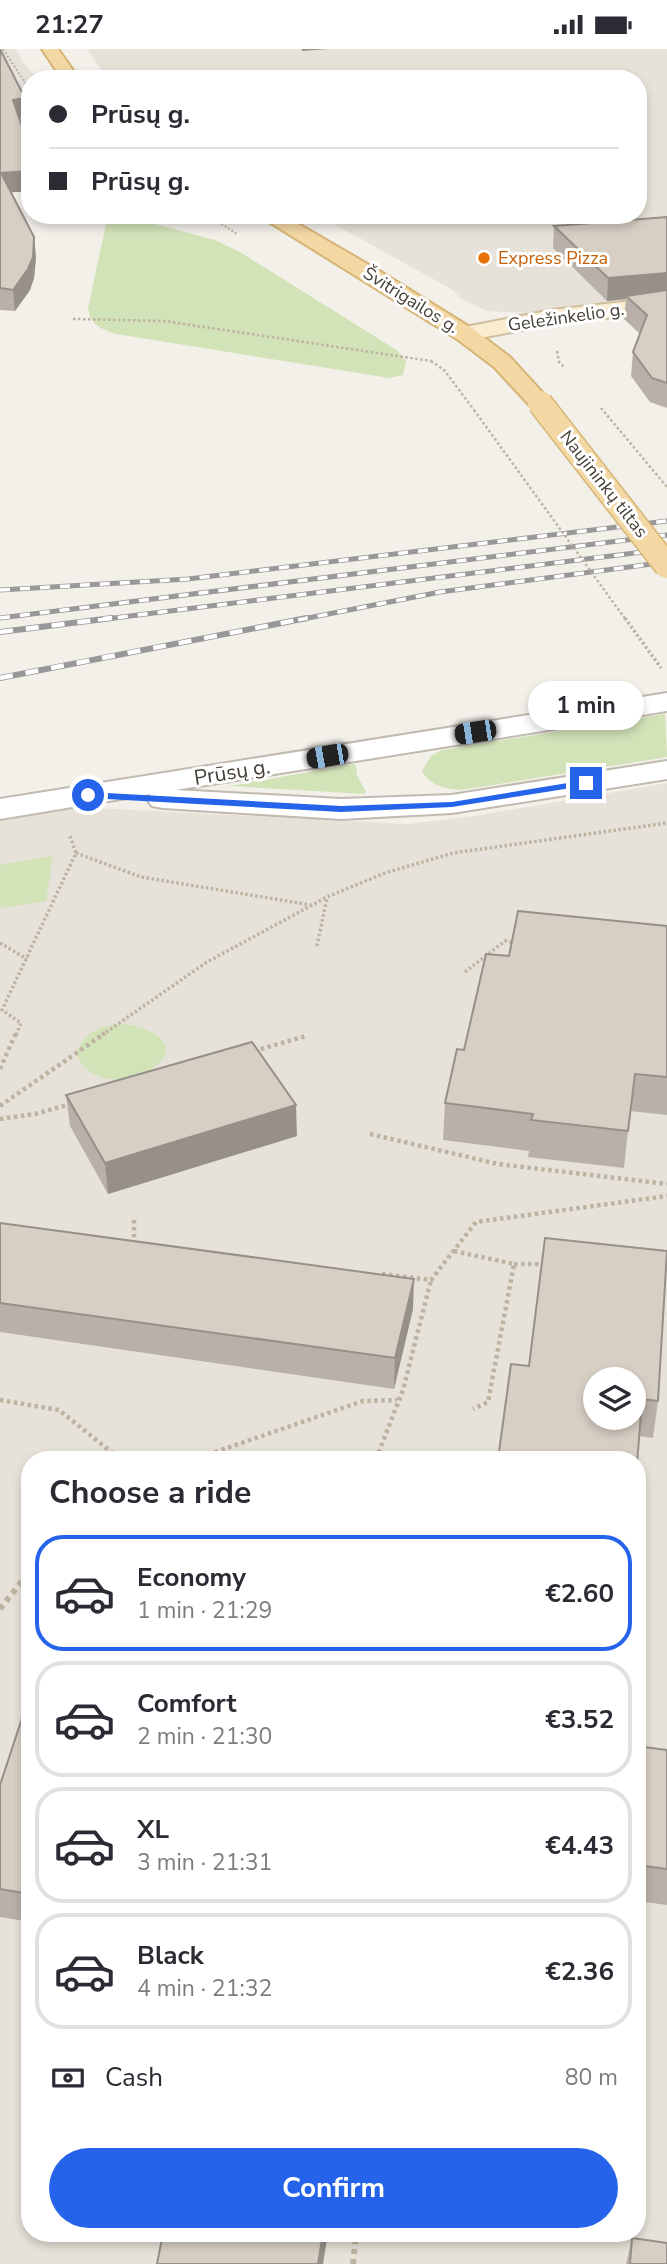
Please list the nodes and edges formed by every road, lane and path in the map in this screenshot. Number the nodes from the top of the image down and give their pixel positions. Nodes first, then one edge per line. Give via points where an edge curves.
1 (4, 49) edge
2 (50, 49) edge
3 (65, 70) edge
4 (21, 76) edge
5 (284, 224) edge
6 (667, 305) edge
7 (73, 319) dead end
8 (465, 334) junction
9 (560, 341) dead end
10 (431, 361) dead end
11 (567, 371) dead end
12 (540, 403) joint
13 (600, 407) dead end
14 (472, 409) dead end
15 (667, 487) edge
16 (667, 566) edge
17 (661, 668) dead end
18 (667, 702) edge
19 (377, 748) junction
20 (667, 770) edge
21 (88, 795) junction
22 (452, 804) junction
23 (0, 809) edge
24 (667, 823) edge
25 (70, 836) dead end
26 (76, 853) junction
27 (327, 897) junction
28 (312, 905) junction
29 (0, 943) edge
30 (518, 943) edge
31 (317, 946) dead end
32 (27, 959) junction
33 (465, 972) dead end
34 (306, 1036) dead end
35 (242, 1055) edge
36 (0, 1069) edge
37 (74, 1103) edge
38 (0, 1106) edge
39 (0, 1119) edge
40 (370, 1134) dead end
41 (667, 1184) edge
42 (667, 1196) edge
43 (134, 1220) dead end
44 (148, 1246) edge
45 (454, 1251) junction
46 (514, 1264) junction
47 (556, 1264) edge
48 (377, 1274) edge
49 (431, 1280) junction
50 (0, 1400) edge
51 (397, 1400) junction
52 (473, 1409) dead end
53 (110, 1451) edge
54 (218, 1451) edge
55 (379, 1451) edge
56 (21, 1582) edge
57 (0, 1609) edge
58 (355, 2242) edge
59 (353, 2264) edge

1 - 4 path
2 - 3 main road
5 - 8 main road, Švitrigailos g.
6 - 8 main road, Geležinkelio g. via 552,317
7 - 10 path via 164,321
8 - 12 main road, Švitrigailos g. via 502,362
9 - 11 path via 559,362
12 - 16 main road, Naujininkų tiltas, bridge
13 - 15 path
14 - 17 path, bridge
18 - 19 street, Prūsų g.
19 - 21 street, Prūsų g.
19 - 22 street, Prūsų g. via 383,775 412,794
20 - 22 street, Prūsų g.
21 - 22 street, Prūsų g. via 341,809
21 - 23 street, Prūsų g.
24 - 27 path via 453,853 385,873
25 - 26 path
26 - 28 path via 141,877
26 - 32 path
27 - 28 path
27 - 31 path
28 - 38 path via 207,962
29 - 32 path
30 - 33 path via 505,941
32 - 36 path via 2,1010 21,1023
34 - 35 path
37 - 39 path
40 - 41 path via 498,1164
42 - 45 path via 476,1222
43 - 44 path via 134,1245
45 - 46 path
45 - 49 path
46 - 47 path
46 - 52 path via 488,1402
48 - 49 path
49 - 51 path
50 - 53 path via 59,1410
51 - 54 path via 363,1401
51 - 55 path
56 - 57 path
58 - 59 path

